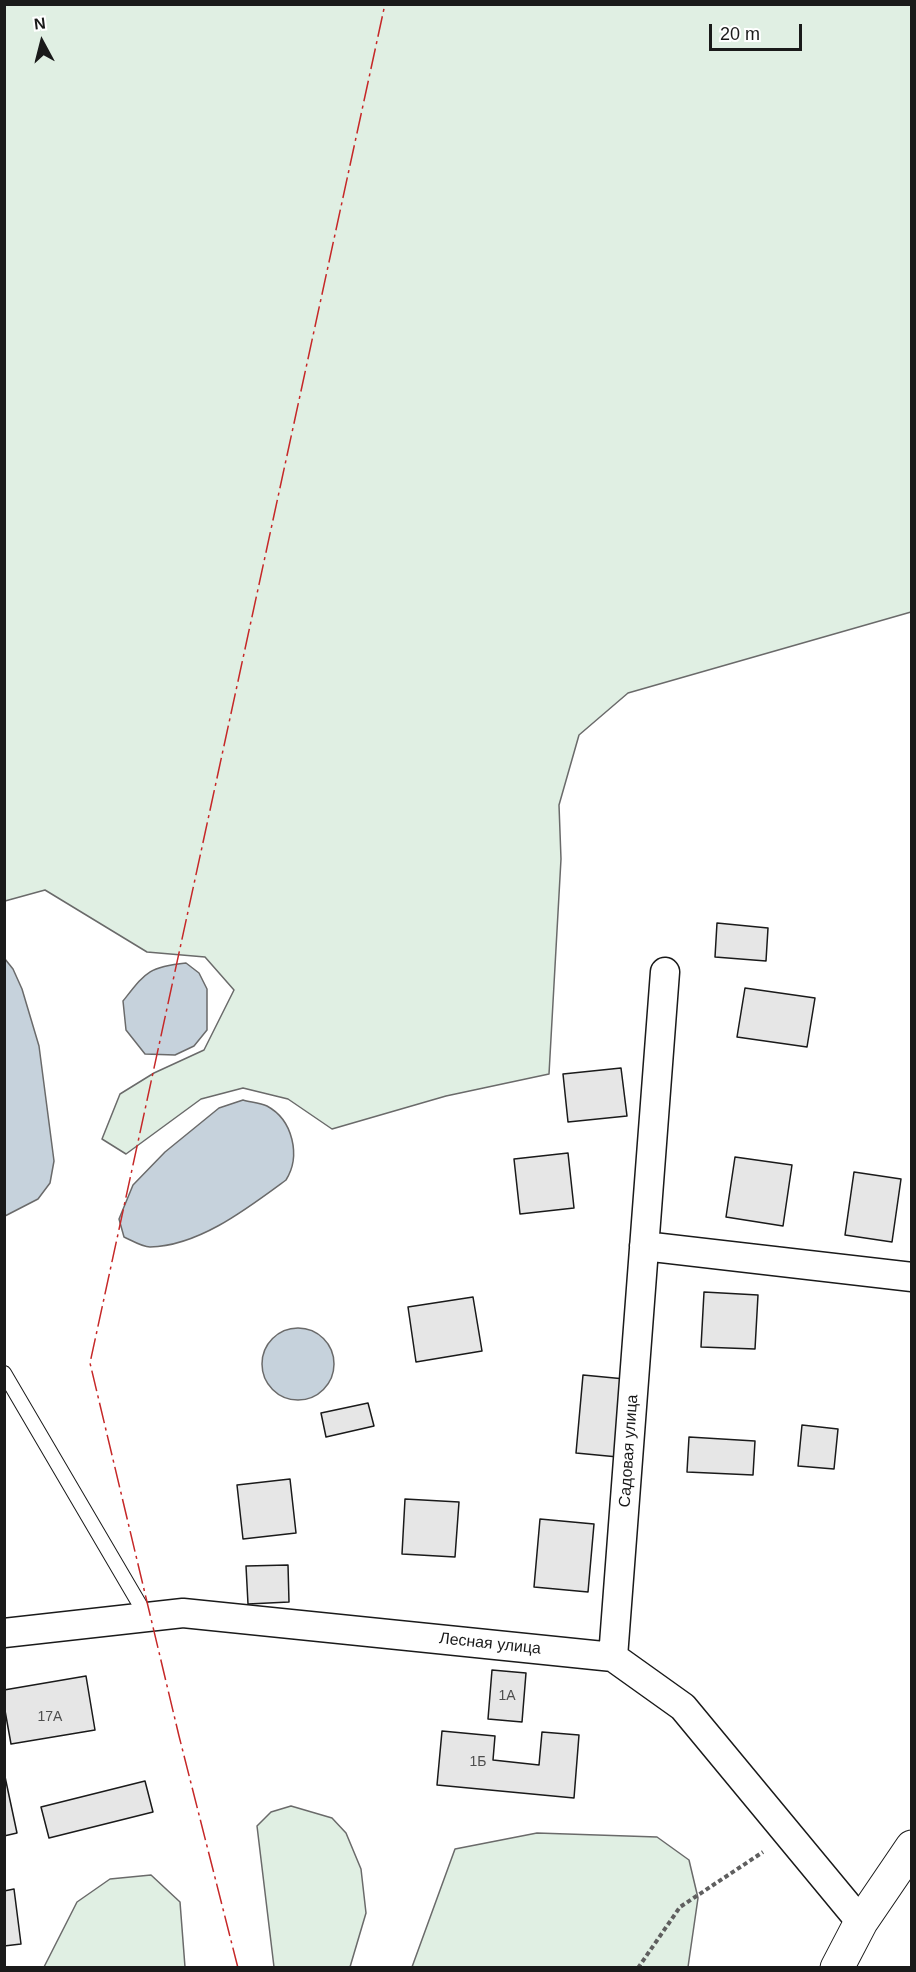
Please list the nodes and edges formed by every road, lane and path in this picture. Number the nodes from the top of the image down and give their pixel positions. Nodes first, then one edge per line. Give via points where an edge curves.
1 (665, 972) dead end
2 (645, 1246) junction
3 (912, 1276) edge
4 (4, 1373) edge
5 (147, 1617) junction
6 (4, 1632) edge
7 (613, 1657) junction
8 (789, 1835) junction
9 (912, 1847) edge
10 (861, 1922) junction
11 (638, 1968) edge
12 (837, 1968) edge

1 - 2 street, Садовая улица
2 - 3 street
2 - 7 street, Садовая улица
4 - 5 lane
5 - 6 street, Лесная улица
5 - 7 street, Лесная улица via 183,1613
7 - 8 street, Лесная улица via 683,1707
8 - 10 street, Лесная улица
8 - 11 path via 680,1906
9 - 10 street
10 - 12 street

